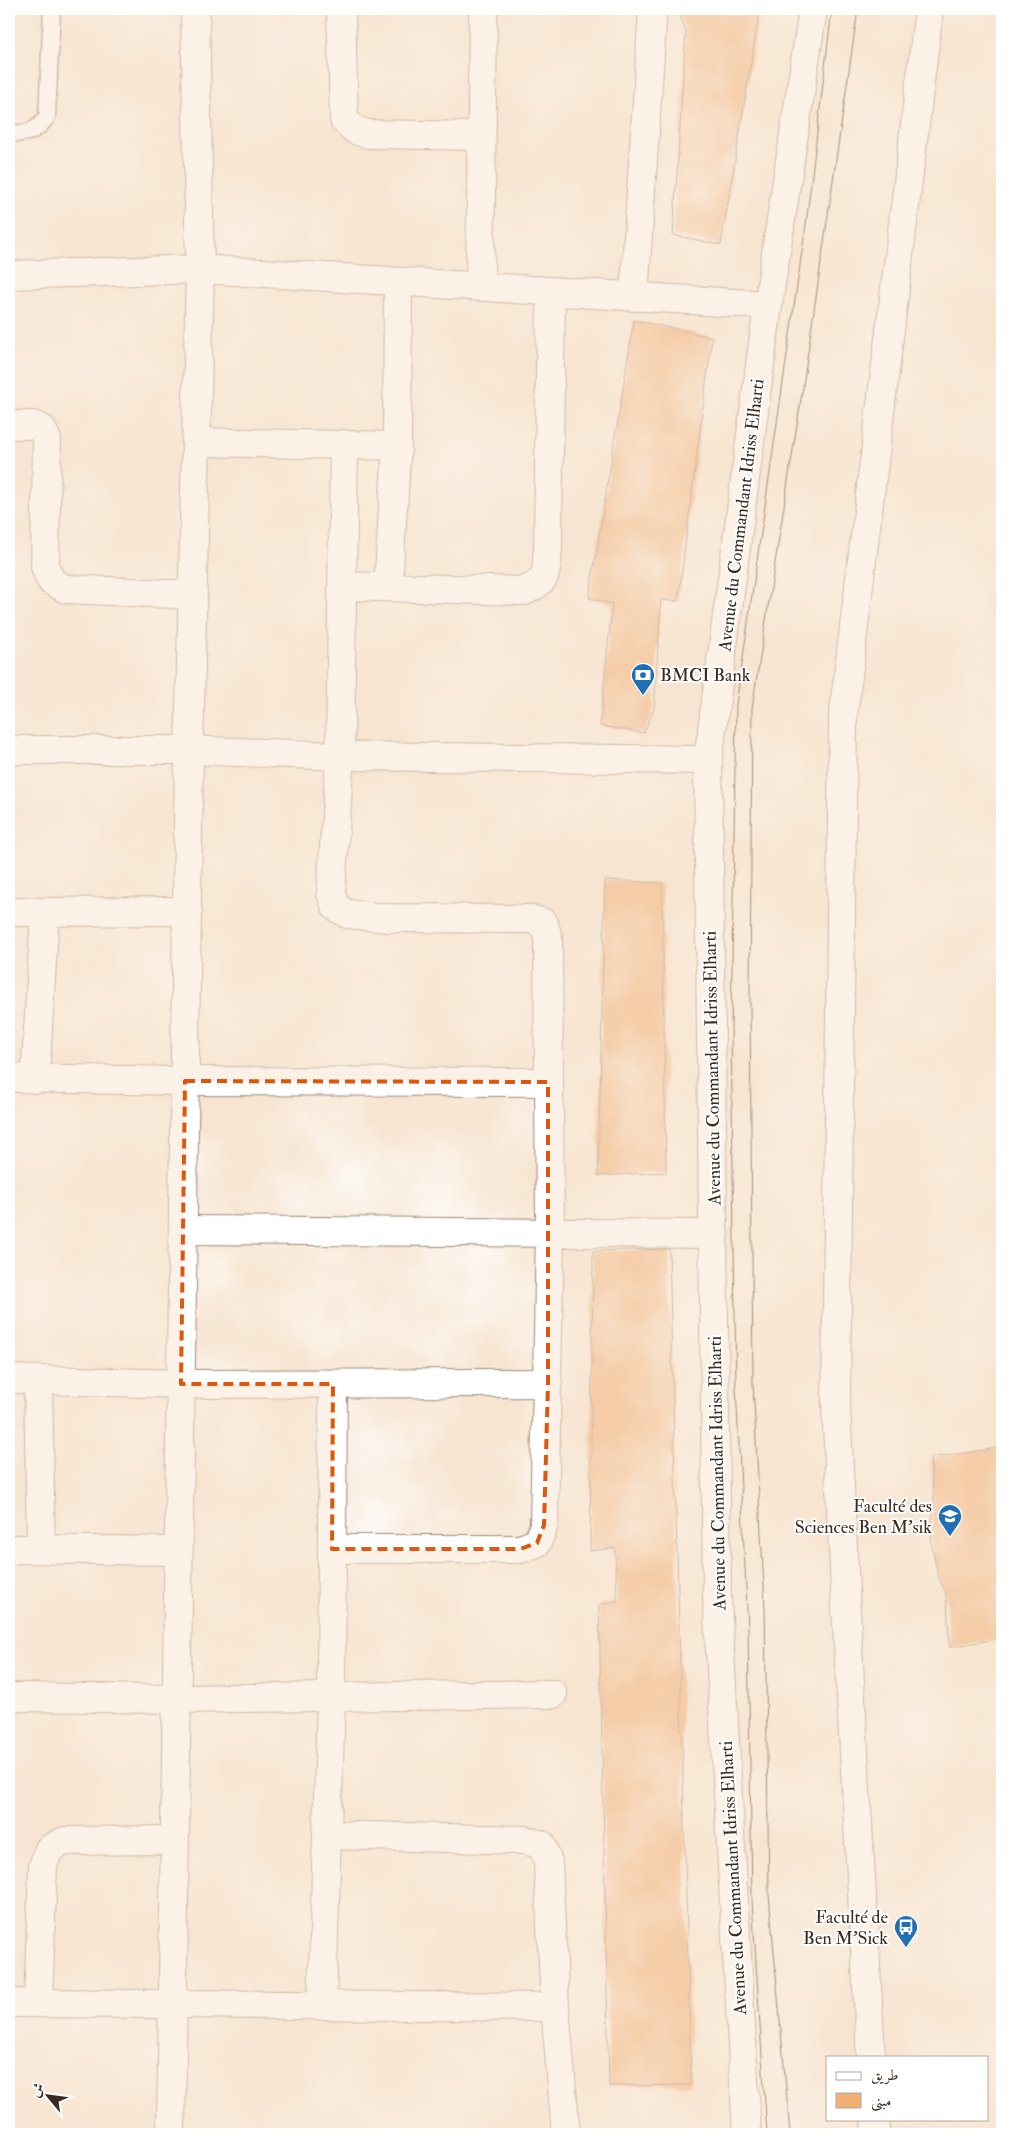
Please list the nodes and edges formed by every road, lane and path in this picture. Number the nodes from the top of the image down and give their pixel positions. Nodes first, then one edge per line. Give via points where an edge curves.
1 (52, 9) edge
2 (195, 9) edge
3 (341, 9) edge
4 (483, 9) edge
5 (653, 9) edge
6 (813, 9) edge
7 (929, 9) edge
8 (9, 133) edge
9 (481, 136) junction
10 (200, 269) junction
11 (9, 274) edge
12 (398, 282) junction
13 (480, 287) junction
14 (552, 292) junction
15 (634, 296) junction
16 (768, 305) junction
17 (9, 425) edge
18 (196, 442) junction
19 (344, 444) junction
20 (397, 446) junction
21 (342, 586) junction
22 (388, 587) junction
23 (193, 595) junction
24 (9, 750) edge
25 (189, 750) junction
26 (340, 756) junction
27 (708, 760) junction
28 (188, 911) junction
29 (9, 912) edge
30 (45, 912) junction
31 (22, 1079) edge
32 (185, 1081) junction
33 (548, 1082) junction
34 (183, 1230) junction
35 (550, 1233) junction
36 (714, 1234) junction
37 (9, 1380) edge
38 (38, 1380) junction
39 (548, 1383) junction
40 (181, 1384) junction
41 (333, 1384) junction
42 (9, 1549) edge
43 (41, 1549) junction
44 (332, 1549) junction
45 (178, 1552) junction
46 (553, 1694) dead end
47 (9, 1697) edge
48 (331, 1697) junction
49 (176, 1700) junction
50 (327, 1835) junction
51 (174, 1840) junction
52 (9, 2003) edge
53 (38, 2003) junction
54 (172, 2004) junction
55 (322, 2005) junction
56 (555, 2006) junction
57 (872, 2056) edge
58 (875, 2120) edge
59 (171, 2134) edge
60 (566, 2134) edge
61 (747, 2134) edge
62 (876, 2134) edge

1 - 8 lane via 47,117 40,126 26,134
2 - 10 street
3 - 9 street via 344,120 355,130 368,134
4 - 9 street
5 - 15 street
6 - 16 street, Avenue du Commandant Idriss Elharti
7 - 57 street via 843,717 836,1404
9 - 13 street
10 - 11 street
10 - 12 street
10 - 18 street
12 - 13 street
12 - 20 street
13 - 14 street
14 - 15 street
14 - 22 street via 548,549 544,576 539,584 525,591
15 - 16 street
16 - 27 street, Avenue du Commandant Idriss Elharti
17 - 23 street via 33,425 42,429 48,440 45,567 52,581 66,589
18 - 19 street
18 - 23 street
19 - 20 street
19 - 21 street
20 - 22 street
21 - 22 street
21 - 26 street
23 - 25 street
24 - 25 street
25 - 26 street
25 - 28 street
26 - 27 street
26 - 33 street via 331,893 336,907 347,914 389,918 530,919 544,923 548,938
27 - 36 street, Avenue du Commandant Idriss Elharti
28 - 30 street
28 - 32 street
29 - 30 street
30 - 31 street
31 - 32 street
32 - 33 street
32 - 34 street
33 - 35 street
34 - 35 street
34 - 40 street
35 - 36 street
35 - 39 street
36 - 61 street, Avenue du Commandant Idriss Elharti via 717,1598
37 - 38 street
38 - 40 street
38 - 43 street
39 - 41 street
39 - 44 street via 544,1525 537,1543 520,1549
40 - 41 street
40 - 45 street
41 - 44 street
42 - 43 street
43 - 45 street
44 - 48 street
45 - 49 street
46 - 48 street
47 - 49 street
48 - 49 street
48 - 50 street
49 - 51 street
50 - 55 street
50 - 56 street via 525,1840 542,1844 548,1862
51 - 53 street via 64,1841 49,1849 43,1866
51 - 54 street
52 - 53 street
53 - 54 street
54 - 55 street
54 - 59 street
55 - 56 street
56 - 60 street
58 - 62 street

